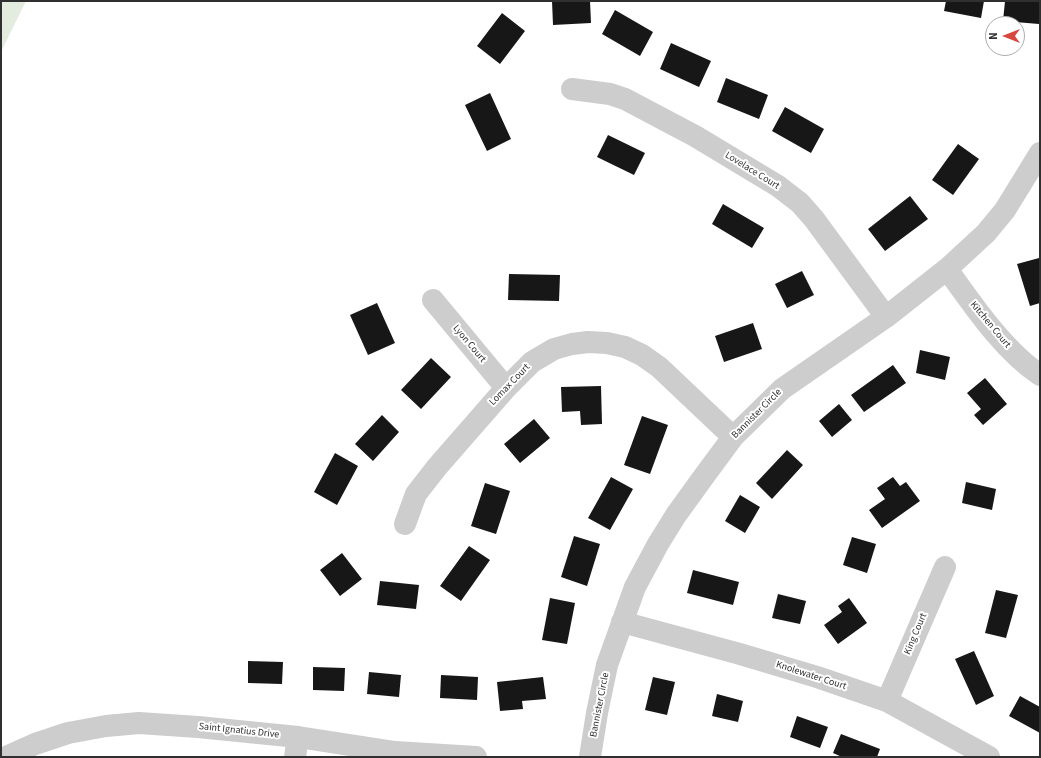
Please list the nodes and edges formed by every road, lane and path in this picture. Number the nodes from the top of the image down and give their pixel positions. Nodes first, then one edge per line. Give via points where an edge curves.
1 (572, 89) dead end
2 (1040, 153) edge
3 (946, 269) junction
4 (433, 300) dead end
5 (886, 317) junction
6 (1040, 374) edge
7 (506, 388) junction
8 (734, 437) junction
9 (405, 524) dead end
10 (945, 567) dead end
11 (622, 622) junction
12 (887, 701) junction
13 (297, 747) edge
14 (6, 757) edge
15 (476, 757) edge
16 (590, 757) edge
17 (989, 757) edge

1 - 5 street, Lovelace Court via 610,94 626,99 695,136 778,186 800,203 814,219
2 - 3 street, Bannister Circle via 991,228
3 - 5 street, Bannister Circle
3 - 6 street, Kitchen Court via 1019,359
4 - 7 street, Lyon Court
5 - 8 street, Bannister Circle via 782,389
7 - 8 street, Lomax Court via 532,362 554,349 588,342 607,343 636,352 659,367
7 - 9 street, Lomax Court via 416,494
8 - 11 street, Bannister Circle via 702,478 662,538 635,587
10 - 12 street, King Court
11 - 12 street, Knolewater Court via 740,654
11 - 16 street, Bannister Circle via 607,665
12 - 17 street, Knolewater Court
13 - 14 street, Saint Ignatius Drive via 198,727 139,723 106,726 68,734 35,744
13 - 15 street, Saint Ignatius Drive

